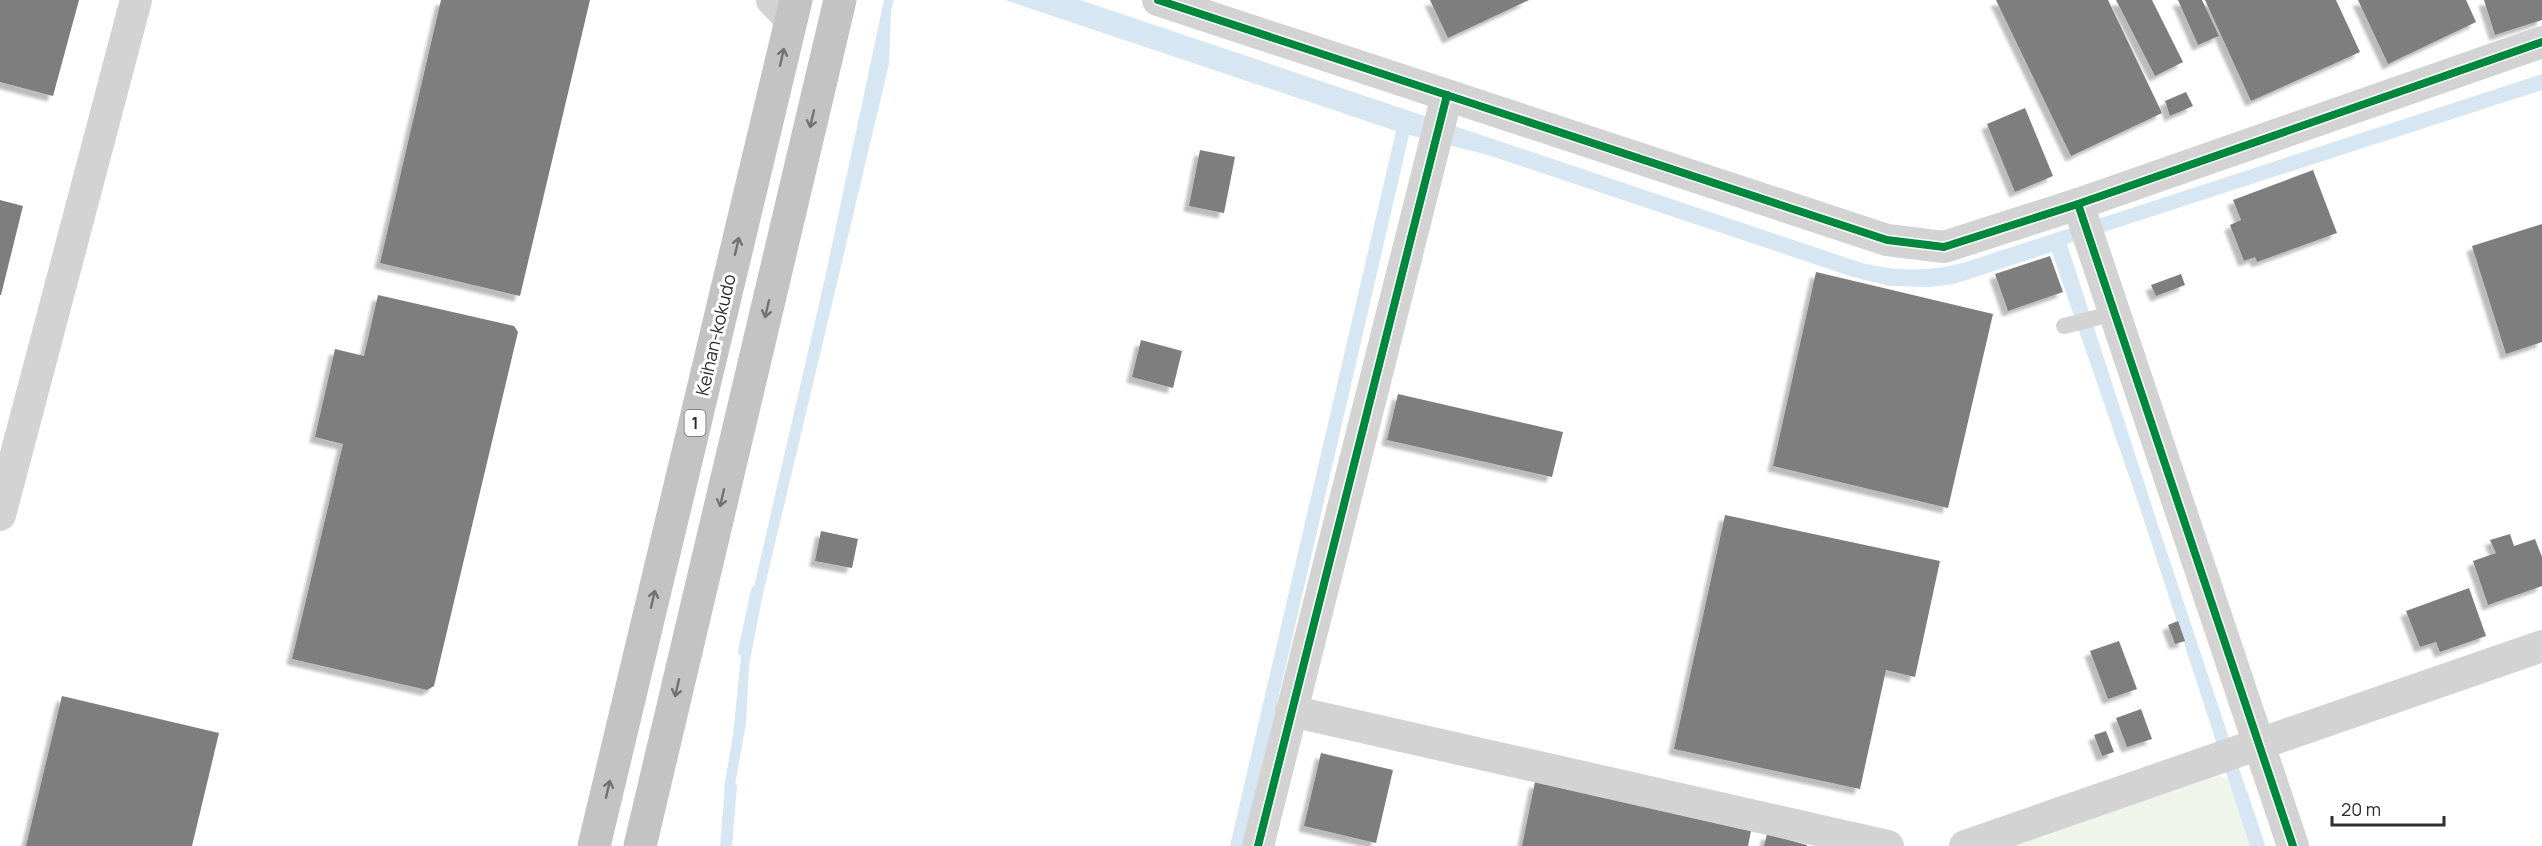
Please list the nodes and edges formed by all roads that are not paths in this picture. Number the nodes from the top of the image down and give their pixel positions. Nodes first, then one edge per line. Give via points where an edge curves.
1 (136, 0) edge
2 (840, 0) edge
3 (1158, 0) edge
4 (786, 7) edge
5 (2542, 42) edge
6 (1442, 117) junction
7 (2084, 222) junction
8 (2104, 316) junction
9 (2068, 325) dead end
10 (11, 432) edge
11 (0, 515) edge
12 (2542, 646) edge
13 (1290, 711) junction
14 (2260, 744) junction
15 (594, 846) edge
16 (640, 846) edge
17 (1258, 846) edge
18 (1888, 846) edge
19 (1965, 846) edge
20 (2293, 846) edge

1 - 10 street
2 -> 16 highway
3 - 6 street
15 -> 4 highway, Keihan-kokudo / 1
5 - 7 street
6 - 7 street via 1887,240 1944,247
6 - 13 street
7 - 8 street
8 - 9 lane
8 - 14 street
10 - 11 street
12 - 14 street
13 - 17 street
13 - 18 street
14 - 19 street
14 - 20 street

